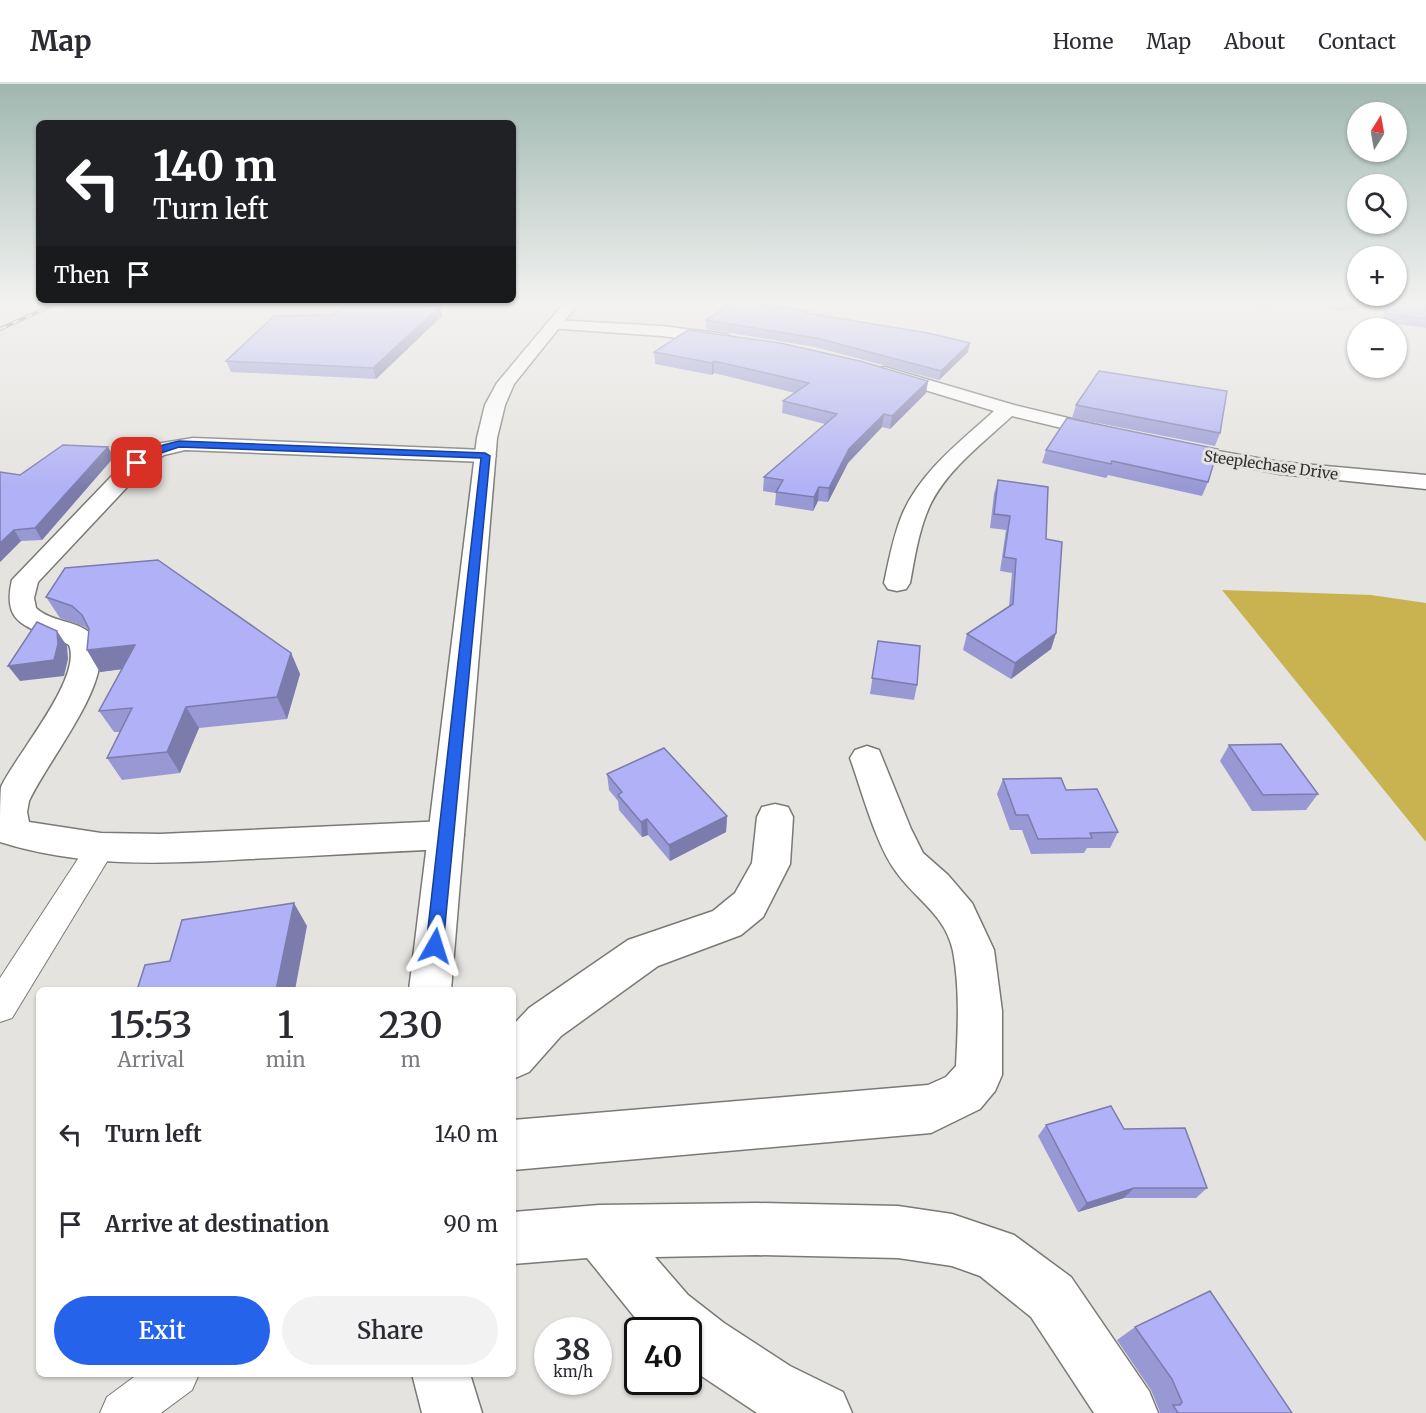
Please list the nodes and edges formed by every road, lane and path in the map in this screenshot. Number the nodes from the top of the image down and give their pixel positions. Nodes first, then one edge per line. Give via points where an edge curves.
1 (521, 365) edge
2 (863, 366) edge
3 (1008, 409) junction
4 (1129, 439) edge
5 (1151, 444) edge
6 (485, 456) junction
7 (1426, 482) edge
8 (897, 583) dead end
9 (867, 758) dead end
10 (775, 817) dead end
11 (446, 835) junction
12 (101, 847) junction
13 (430, 987) edge
14 (0, 1007) edge
15 (516, 1055) edge
16 (516, 1145) edge
17 (599, 1231) junction
18 (516, 1238) edge
19 (670, 1317) edge
20 (702, 1342) edge
21 (172, 1377) edge
22 (442, 1377) edge
23 (1128, 1412) edge
24 (123, 1413) edge
25 (452, 1413) edge
26 (822, 1413) edge

1 - 6 street via 495,405
2 - 3 street
3 - 4 street
3 - 8 street via 924,495 906,538
5 - 7 street, Steeplechase Drive via 1280,468
6 - 11 street
6 - 12 street via 179,444 146,455 118,482 25,580 20,592 20,605 27,615 79,639 85,647 85,657 73,693 9,809 13,832
9 - 16 street via 893,830 910,863 958,915 973,950 980,1011 979,1075 963,1093 931,1109
10 - 15 street via 771,864 749,905 727,923 643,953 545,1022
11 - 12 street via 155,849
11 - 13 street
12 - 14 lane
17 - 18 street
17 - 19 street
17 - 23 street via 898,1232 952,1240 995,1254 1051,1297
20 - 26 street via 752,1379
21 - 24 lane
22 - 25 street

